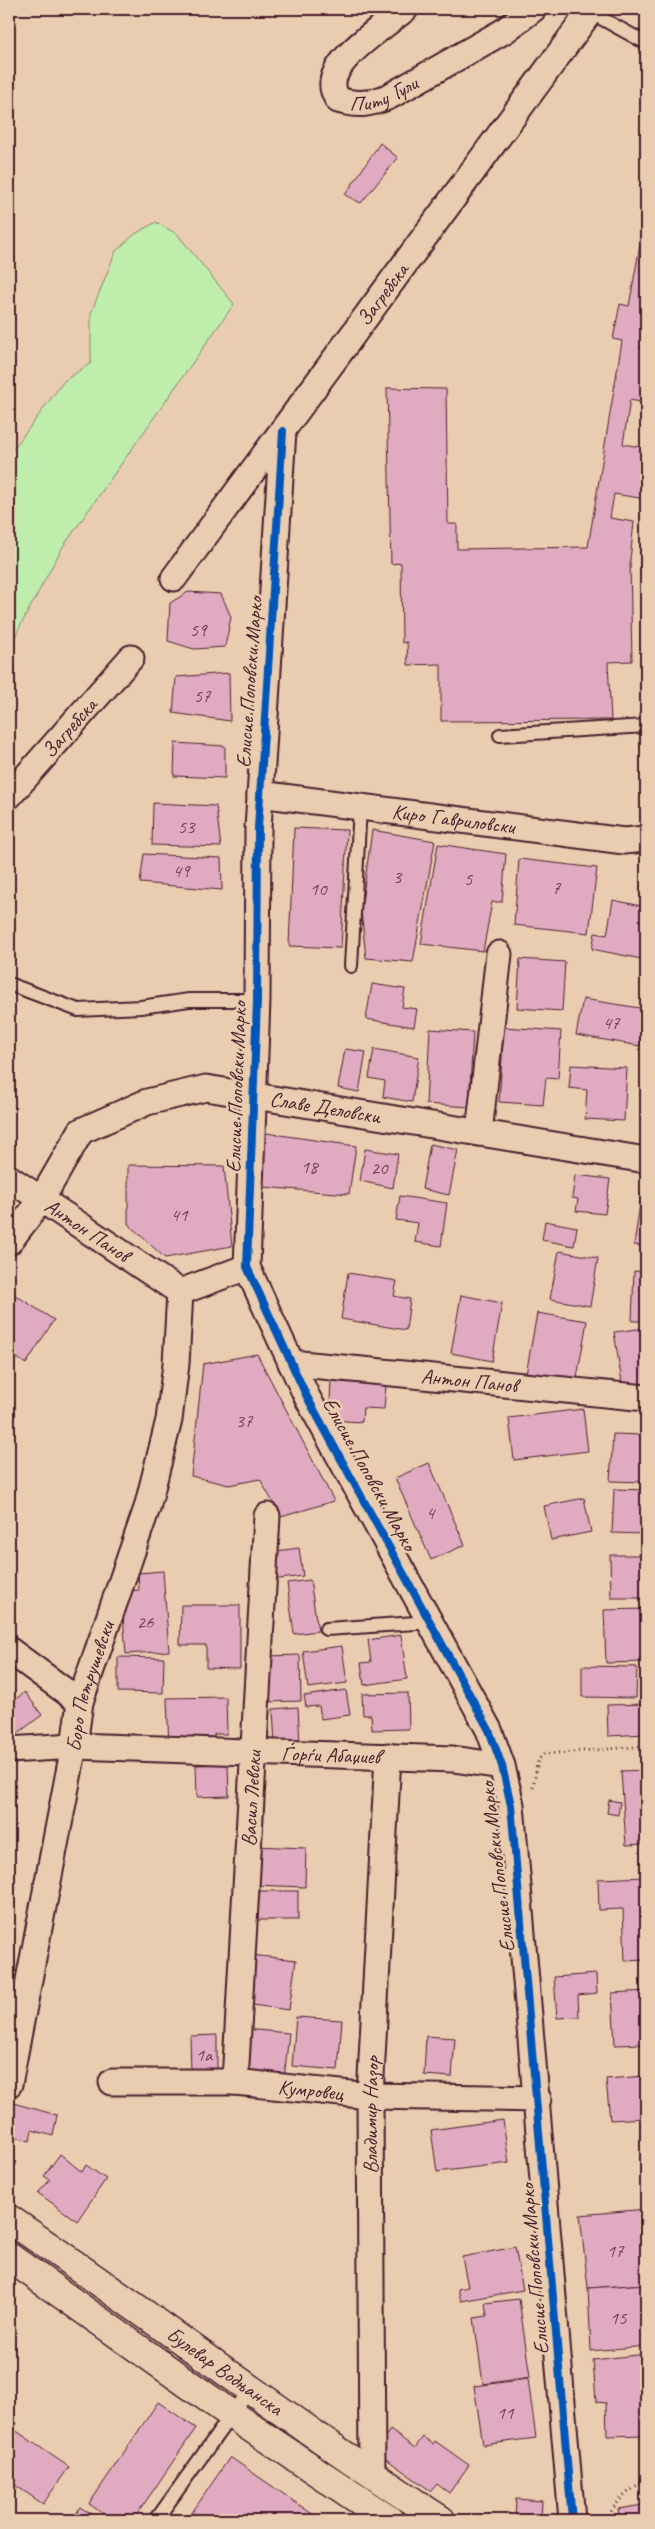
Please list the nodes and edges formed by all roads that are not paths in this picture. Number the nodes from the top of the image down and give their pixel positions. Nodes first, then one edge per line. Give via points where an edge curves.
1 (405, 9) edge
2 (533, 9) edge
3 (591, 10) edge
4 (646, 43) edge
5 (283, 431) junction
6 (174, 578) dead end
7 (131, 658) dead end
8 (646, 726) edge
9 (500, 735) dead end
10 (260, 794) junction
11 (9, 796) edge
12 (360, 807) junction
13 (646, 839) edge
14 (500, 954) dead end
15 (350, 966) dead end
16 (9, 984) edge
17 (257, 1000) junction
18 (252, 1097) junction
19 (478, 1133) junction
20 (646, 1160) edge
21 (9, 1178) edge
22 (41, 1200) junction
23 (9, 1242) edge
24 (247, 1267) junction
25 (180, 1292) junction
26 (291, 1363) junction
27 (646, 1398) edge
28 (267, 1516) dead end
29 (431, 1622) junction
30 (326, 1629) dead end
31 (9, 1650) edge
32 (80, 1702) junction
33 (74, 1746) junction
34 (9, 1750) edge
35 (35, 1750) junction
36 (253, 1753) junction
37 (388, 1756) junction
38 (9, 1764) edge
39 (502, 1766) junction
40 (112, 2082) dead end
41 (236, 2082) junction
42 (9, 2084) edge
43 (370, 2096) junction
44 (538, 2099) junction
45 (9, 2219) edge
46 (9, 2257) edge
47 (250, 2389) junction
48 (232, 2416) junction
49 (372, 2474) junction
50 (156, 2520) edge
51 (167, 2520) edge
52 (389, 2520) edge
53 (441, 2520) edge
54 (572, 2520) edge

1 - 2 street, Питу Гули via 348,56 336,72 333,89 338,100 355,105 372,104 390,96 504,31
3 - 4 lane
3 - 5 street, Загребска
5 - 6 street, Загребска
5 - 10 street, Елисие Поповски Марко
7 - 11 street, Загребска
8 - 9 lane
10 - 12 street, Киро Гавриловски
10 - 17 street, Елисие Поповски Марко
12 - 13 street, Киро Гавриловски via 624,841
12 - 15 lane
14 - 19 street
16 - 17 lane via 78,1010 141,1007 189,1000
17 - 18 street, Елисие Поповски Марко
18 - 19 street, Славе Деловски
18 - 22 street, Славе Деловски via 206,1088 147,1102 81,1131
18 - 24 street, Елисие Поповски Марко
19 - 20 street, Славе Деловски
21 - 22 street, Антон Панов
22 - 23 street, Славе Деловски
22 - 25 street, Антон Панов
24 - 25 street
24 - 26 street, Елисие Поповски Марко
25 - 32 street, Боро Петрушевски via 169,1420 147,1508
26 - 27 street, Антон Панов
26 - 29 street, Елисие Поповски Марко
28 - 36 street, Васил Левски
29 - 30 lane
29 - 39 street, Елисие Поповски Марко via 489,1730
31 - 32 street
32 - 33 street, Боро Петрушевски
33 - 35 street, Ѓорѓи Абаџиев
33 - 36 street, Ѓорѓи Абаџиев
33 - 42 street, Боро Петрушевски
34 - 35 street, Ѓорѓи Абаџиев
35 - 38 street
36 - 37 street, Ѓорѓи Абаџиев
36 - 41 street, Васил Левски
37 - 39 street, Ѓорѓи Абаџиев via 453,1759
37 - 43 street, Владимир Назор
39 - 44 street, Елисие Поповски Марко via 511,1805
40 - 41 street, Кумровец
41 - 43 street, Кумровец
43 - 44 street, Кумровец
43 - 49 street, Владимир Назор
44 - 54 street, Елисие Поповски Марко
45 - 47 street, Булевар Водњанска
46 - 48 street, Булевар Водњанска
47 - 48 lane
47 - 49 street, Булевар Водњанска
48 - 50 lane
48 - 51 lane via 219,2445
48 - 52 street, Булевар Водњанска
49 - 53 street, Булевар Водњанска

